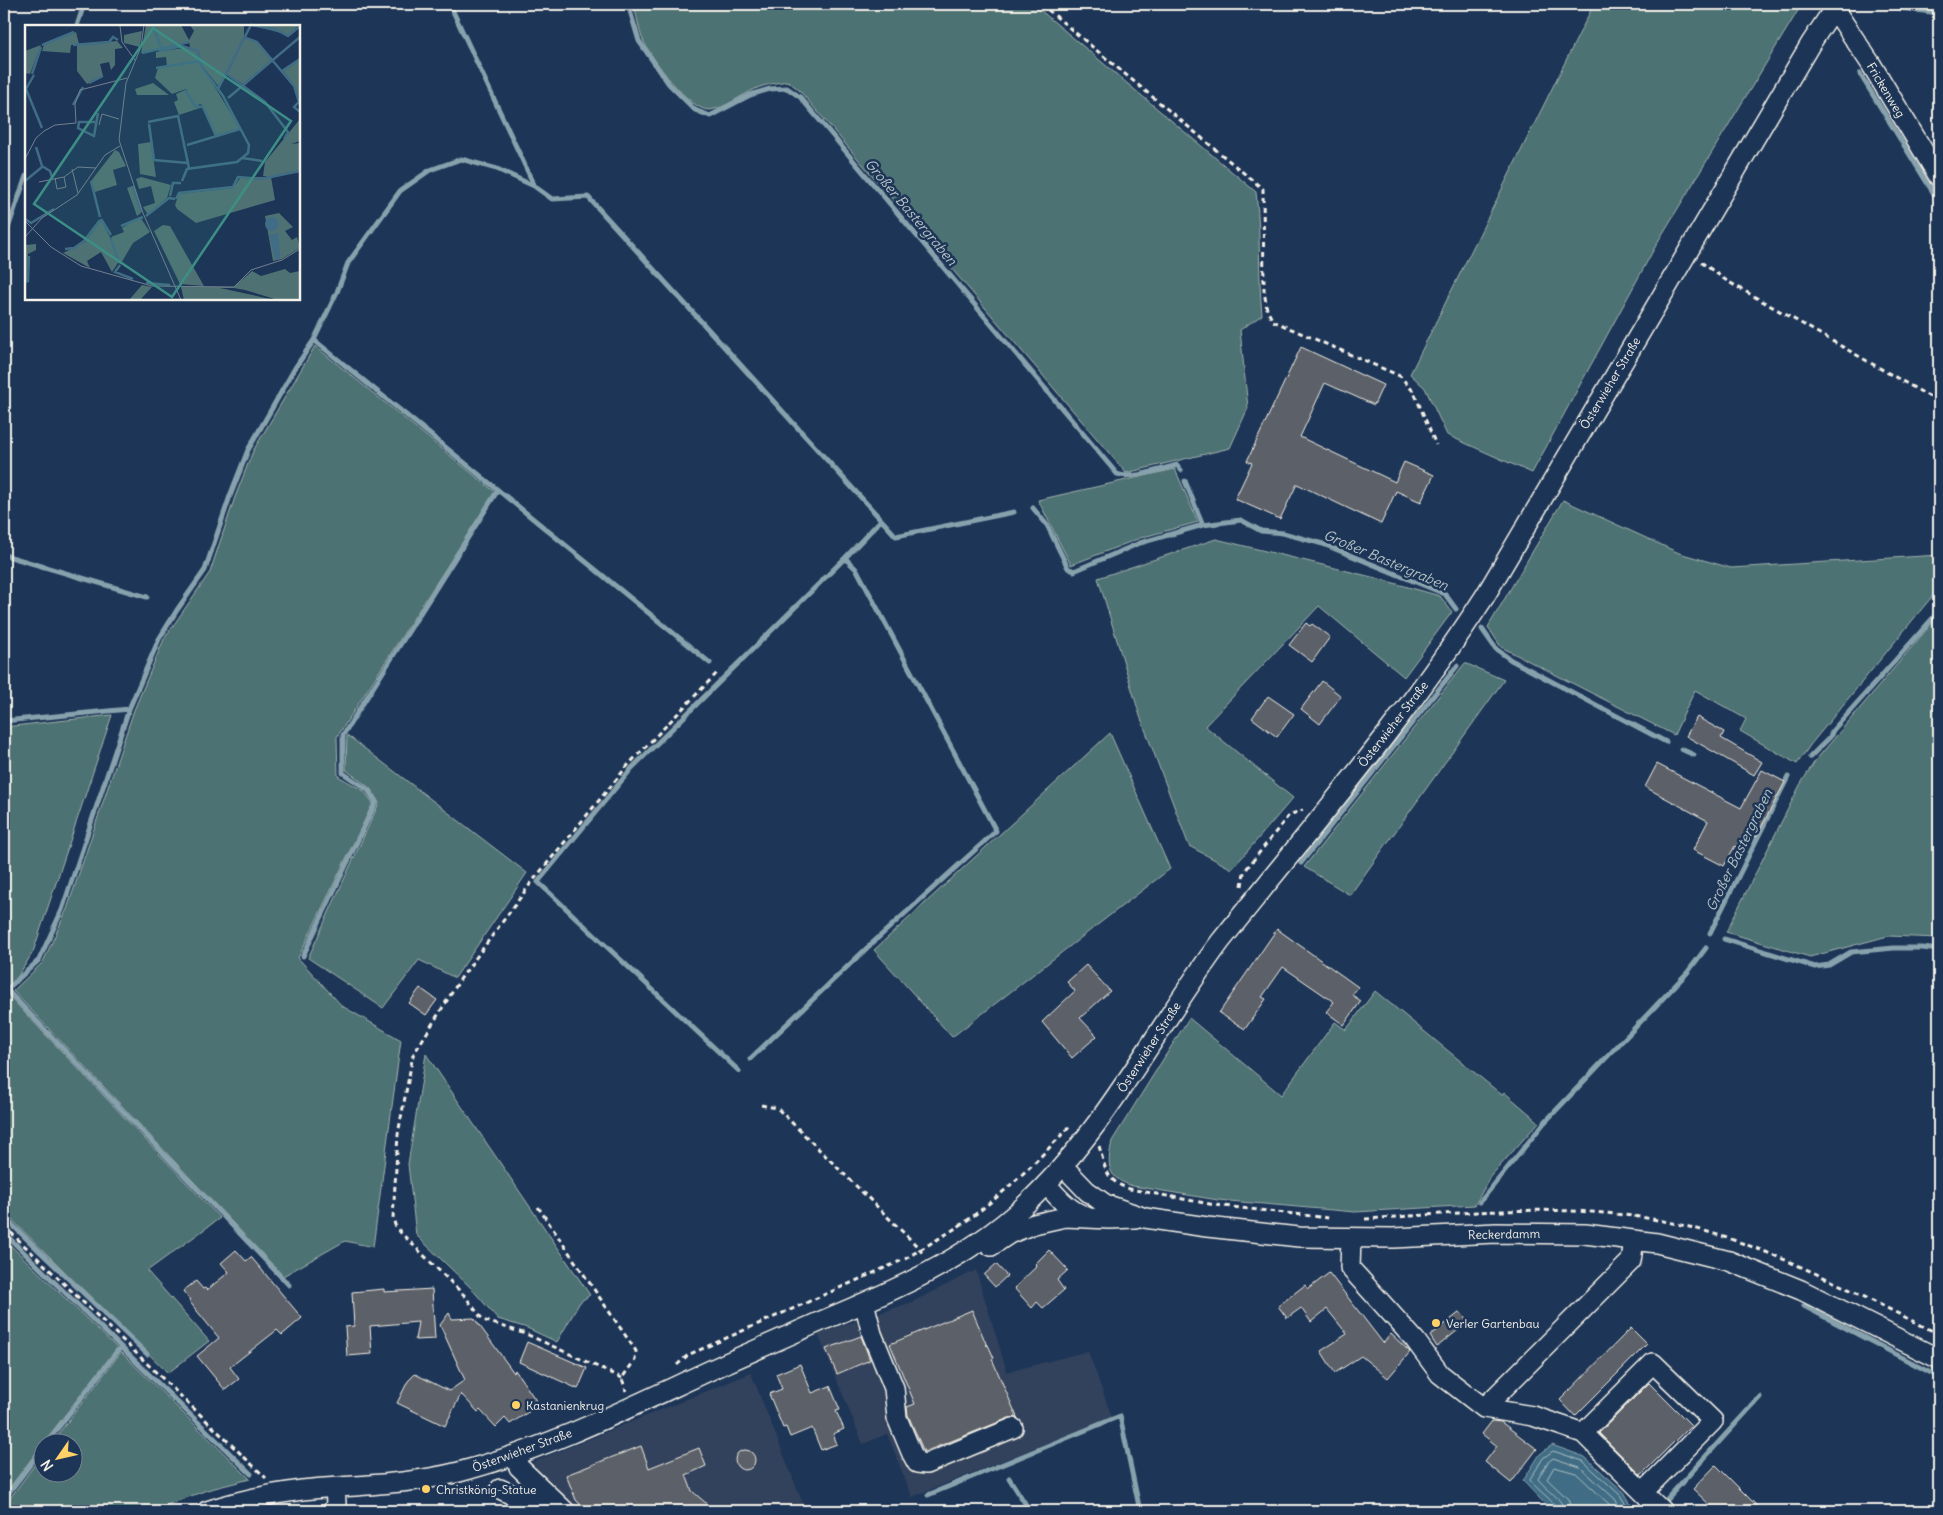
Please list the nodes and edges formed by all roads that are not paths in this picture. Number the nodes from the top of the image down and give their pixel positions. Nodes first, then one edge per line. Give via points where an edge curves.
1 (1834, 5) edge
2 (1939, 177) edge
3 (1063, 1166) junction
4 (1046, 1184) junction
5 (1090, 1218) junction
6 (1145, 1218) junction
7 (1351, 1238) junction
8 (1634, 1240) junction
9 (866, 1310) junction
10 (817, 1323) junction
11 (1939, 1359) edge
12 (1484, 1408) junction
13 (1013, 1428) dead end
14 (1583, 1433) junction
15 (514, 1455) junction
16 (335, 1488) junction
17 (500, 1489) dead end
18 (542, 1490) junction
19 (1643, 1492) junction
20 (207, 1511) edge
21 (333, 1511) edge
22 (565, 1511) edge
23 (1662, 1511) edge

1 - 2 street, Frickenweg
1 - 3 street, Österwieher Straße via 1680,248 1485,596 1454,644 1215,950 1115,1098
3 - 4 street, Österwieher Straße
3 - 6 street, Reckerdamm via 1104,1204
4 - 5 street via 1074,1212
4 - 10 street, Österwieher Straße via 1023,1208 982,1240 933,1270
5 - 6 street, Österwieher Straße
5 - 9 street, Österwieher Straße via 1065,1217 1034,1224 1010,1234 938,1279
6 - 7 street, Reckerdamm via 1299,1237
7 - 8 street, Reckerdamm via 1506,1233 1585,1234
7 - 12 street via 1350,1268 1415,1340 1440,1374
8 - 11 street, Reckerdamm via 1729,1261 1801,1290
8 - 12 street via 1631,1261
9 - 10 street, Österwieher Straße
9 - 13 street via 894,1388 897,1418 917,1463 926,1464
10 - 15 street, Österwieher Straße via 628,1395 559,1438
12 - 14 street via 1533,1416
14 - 19 street
14 - 19 street via 1654,1362 1713,1421
15 - 16 street, Österwieher Straße via 433,1478
15 - 18 street via 519,1467
16 - 20 street, Österwieher Straße via 270,1495
16 - 21 street
17 - 18 street via 533,1505
18 - 22 street
19 - 23 street

